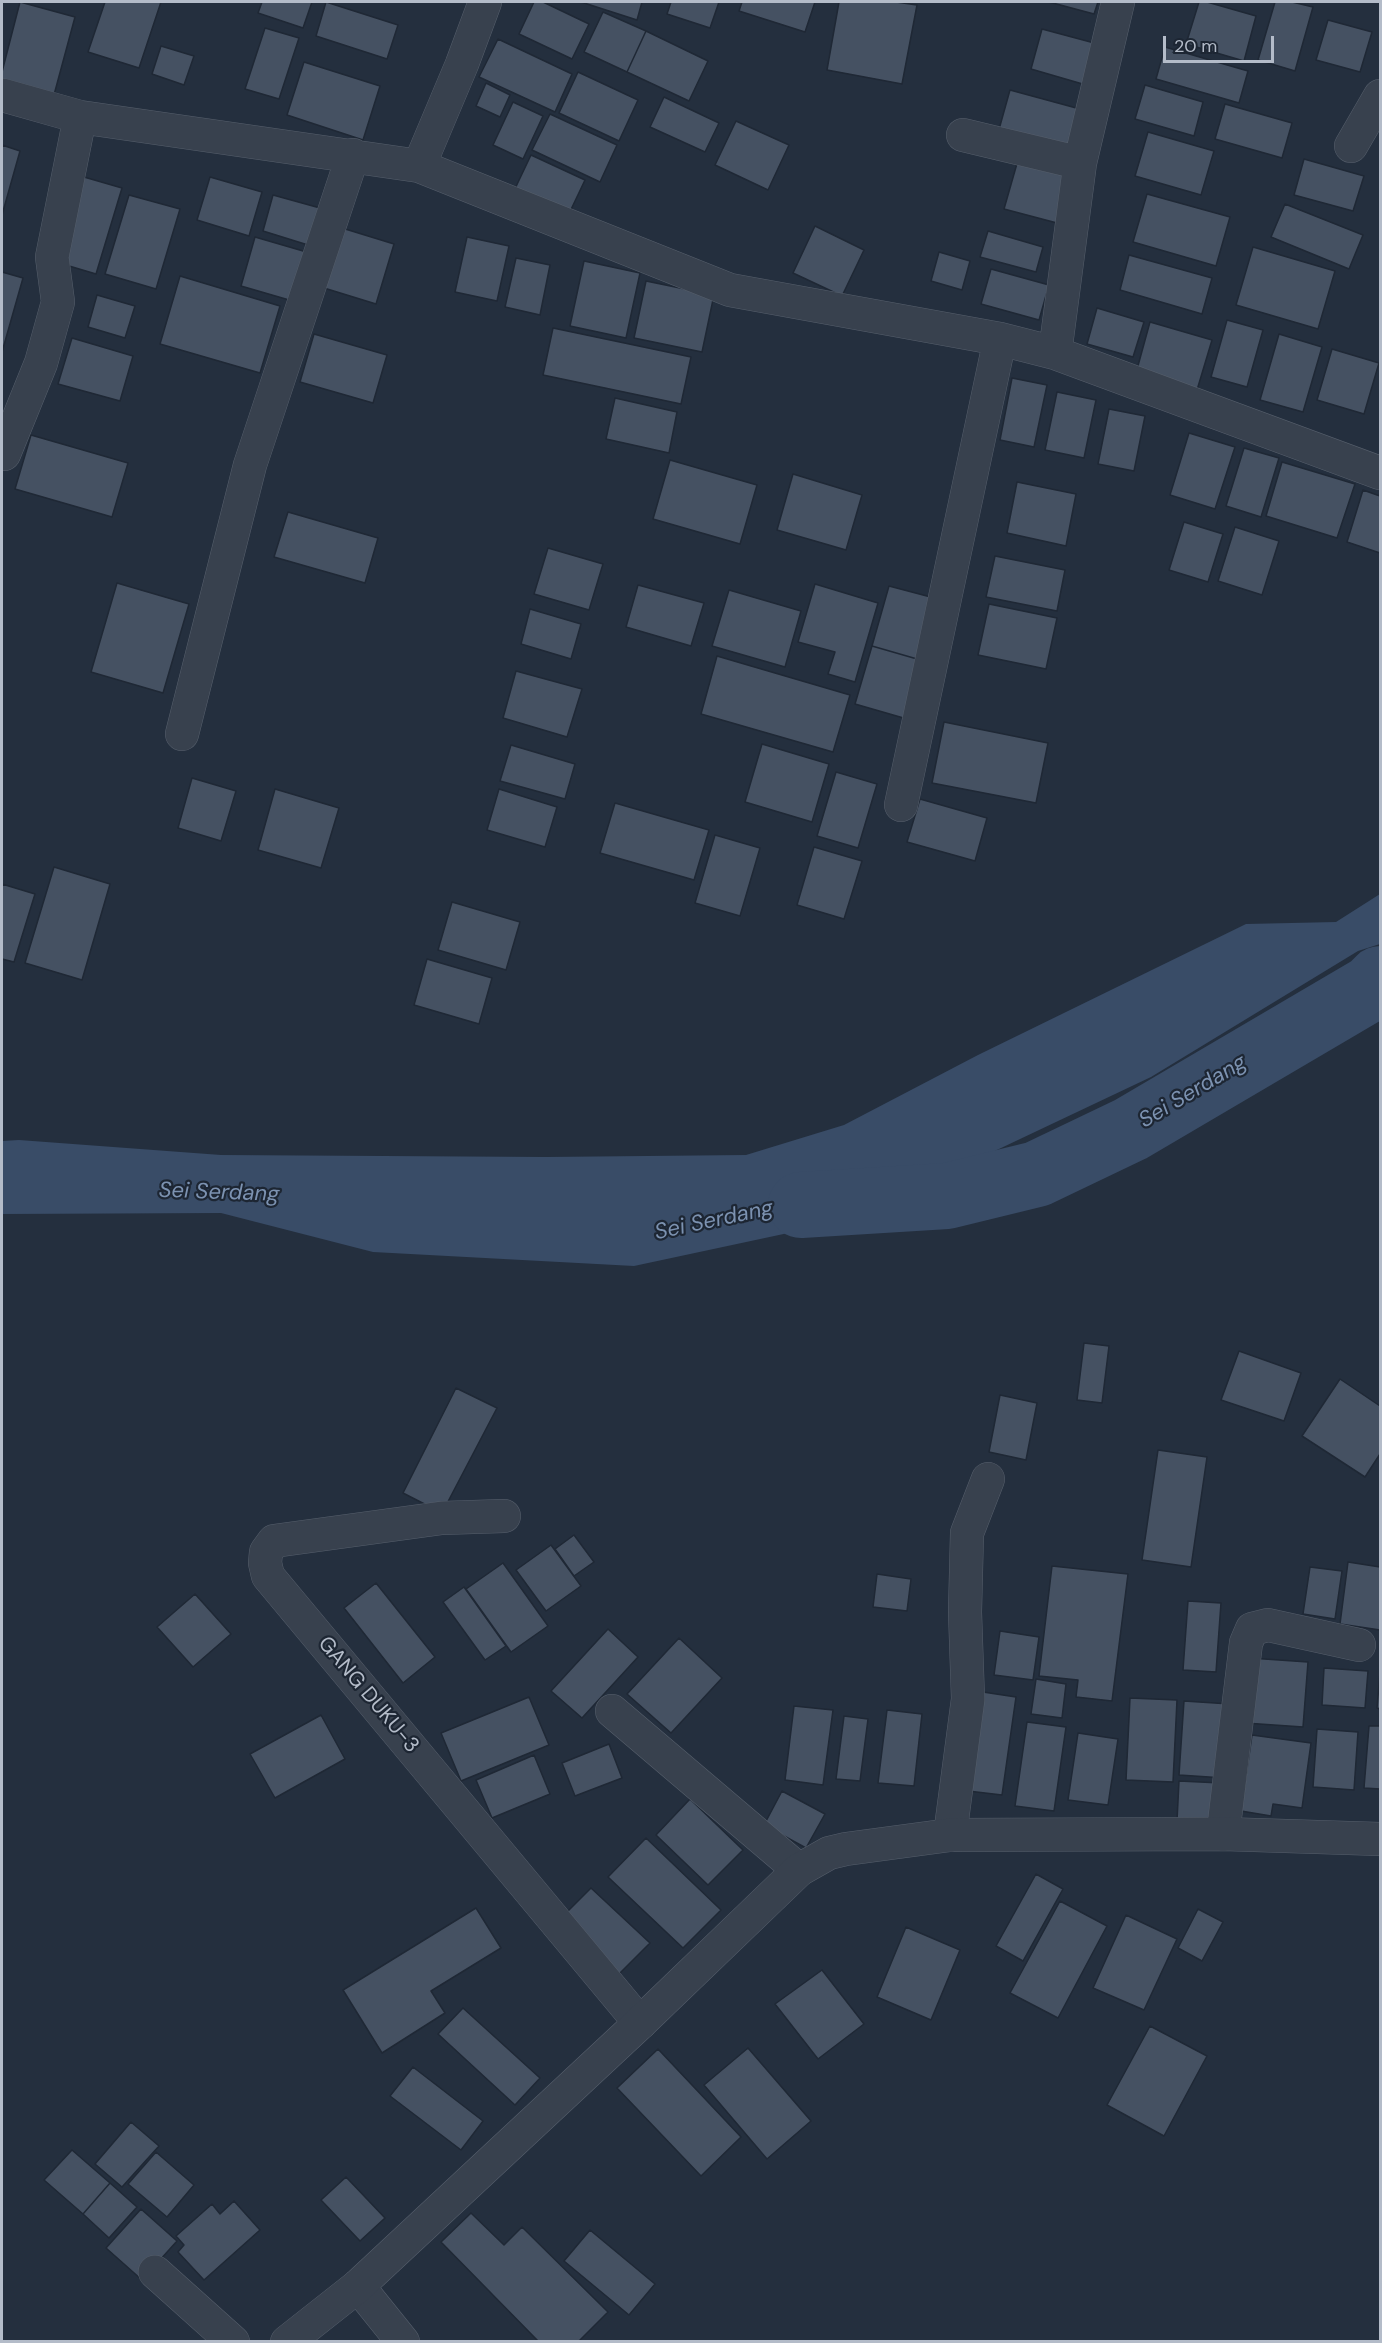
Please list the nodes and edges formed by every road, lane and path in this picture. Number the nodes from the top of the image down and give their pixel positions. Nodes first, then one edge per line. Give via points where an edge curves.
1 (485, 2) edge
2 (1118, 2) edge
3 (2, 95) edge
4 (1380, 96) edge
5 (80, 117) junction
6 (963, 135) dead end
7 (1352, 146) dead end
8 (353, 155) junction
9 (1080, 163) junction
10 (419, 166) junction
11 (1000, 339) junction
12 (1055, 353) junction
13 (4, 454) dead end
14 (1380, 473) edge
15 (182, 734) dead end
16 (901, 805) dead end
17 (988, 1479) dead end
18 (504, 1516) dead end
19 (1359, 1645) dead end
20 (612, 1711) dead end
21 (1222, 1834) junction
22 (950, 1835) junction
23 (1380, 1839) edge
24 (799, 1870) junction
25 (640, 2023) junction
26 (155, 2272) dead end
27 (358, 2286) junction
28 (232, 2342) edge
29 (286, 2342) edge
30 (403, 2342) edge

1 - 10 street
2 - 9 street
3 - 5 street
4 - 7 street
5 - 8 street
5 - 13 street via 52,257 58,302 41,363
6 - 9 street
8 - 10 street
8 - 15 street via 250,465
9 - 12 street
10 - 11 street via 730,290
11 - 12 street
11 - 16 street
12 - 14 street
17 - 22 street via 967,1533 968,1699
18 - 25 street, GANG DUKU-3 via 442,1518 274,1541 266,1552 265,1563 268,1576
19 - 21 street via 1268,1625 1252,1629 1246,1643
20 - 24 street
21 - 22 street
21 - 23 street
22 - 24 street via 846,1849 829,1853
24 - 25 street
25 - 27 street
26 - 28 street
27 - 29 street
27 - 30 street

